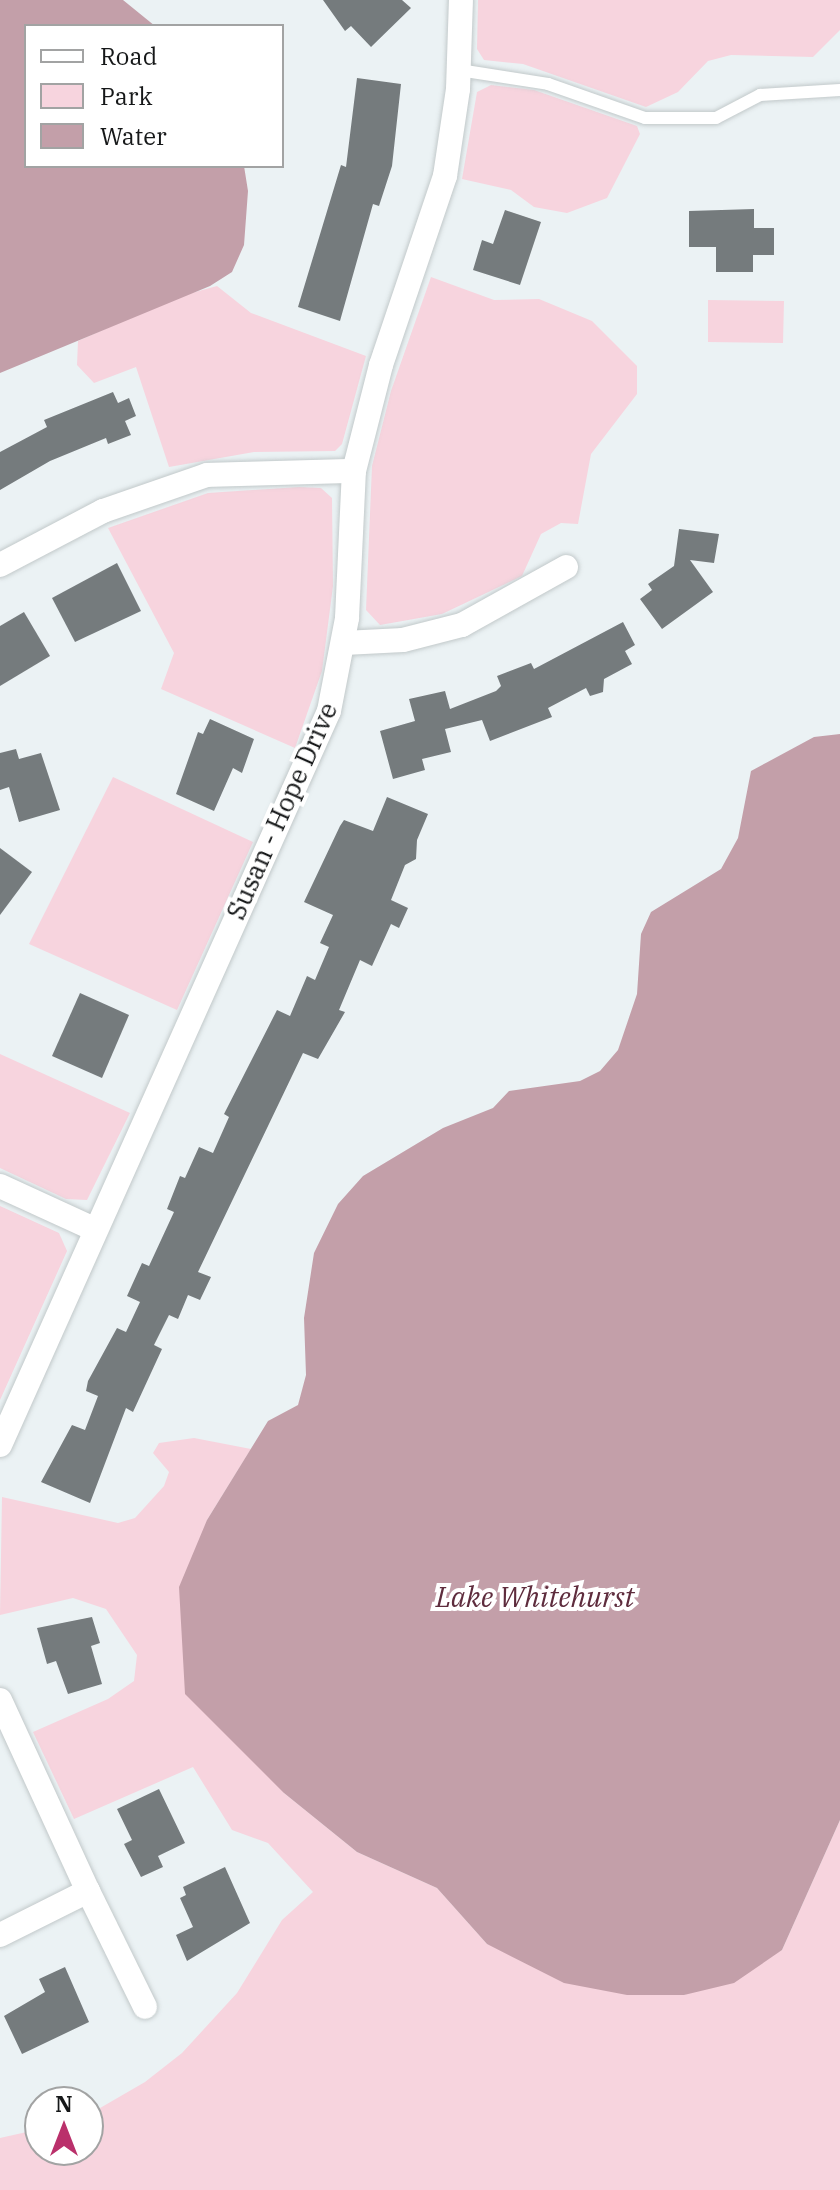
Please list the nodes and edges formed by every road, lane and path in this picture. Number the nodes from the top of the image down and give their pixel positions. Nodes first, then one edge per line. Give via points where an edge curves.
1 (461, 0) edge
2 (459, 70) junction
3 (840, 90) edge
4 (354, 471) junction
5 (0, 565) edge
6 (566, 567) dead end
7 (344, 643) junction
8 (0, 1186) edge
9 (94, 1229) junction
10 (0, 1445) edge
11 (0, 1700) edge
12 (88, 1891) junction
13 (0, 1935) edge
14 (145, 2007) dead end

1 - 2 street, Susan - Hope Drive
2 - 3 lane via 548,84 645,118 716,118 760,95
2 - 4 street, Susan - Hope Drive via 445,176 381,365
4 - 5 street via 207,475 103,511
4 - 7 street, Susan - Hope Drive
6 - 7 street via 462,625 403,640
7 - 9 street, Susan - Hope Drive via 321,731
8 - 9 street
9 - 10 street, Susan - Hope Drive
11 - 12 street
12 - 13 street
12 - 14 street

